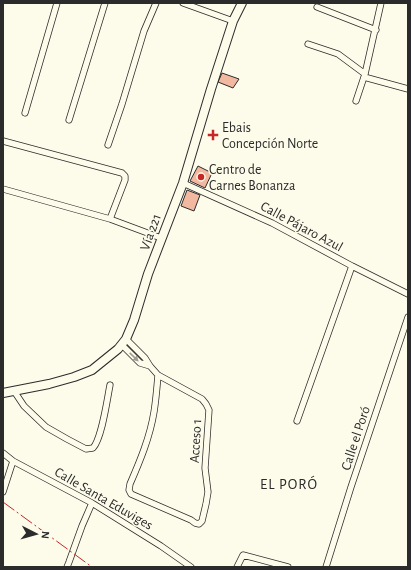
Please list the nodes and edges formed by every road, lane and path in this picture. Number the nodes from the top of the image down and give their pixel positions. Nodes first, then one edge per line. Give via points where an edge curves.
1 (57, 3) edge
2 (105, 3) edge
3 (156, 3) edge
4 (182, 3) edge
5 (242, 3) edge
6 (381, 3) edge
7 (317, 8) dead end
8 (233, 21) junction
9 (376, 30) junction
10 (308, 44) dead end
11 (365, 75) junction
12 (408, 89) edge
13 (356, 100) dead end
14 (25, 114) dead end
15 (69, 120) dead end
16 (3, 141) edge
17 (108, 144) dead end
18 (183, 182) junction
19 (3, 189) edge
20 (110, 219) junction
21 (162, 238) junction
22 (352, 266) junction
23 (408, 294) edge
24 (408, 317) edge
25 (124, 342) junction
26 (158, 375) junction
27 (110, 385) dead end
28 (14, 391) junction
29 (3, 393) edge
30 (297, 421) dead end
31 (3, 452) edge
32 (13, 461) junction
33 (3, 492) edge
34 (92, 503) junction
35 (67, 567) edge
36 (191, 567) edge
37 (237, 567) edge
38 (288, 567) edge
39 (326, 567) edge

1 - 14 street
2 - 15 street
3 - 17 street via 144,31
4 - 8 street
5 - 8 main road, Vía 221
6 - 9 street
7 - 9 street
8 - 18 main road, Vía 221
9 - 11 street
10 - 11 street via 338,54
11 - 12 street
11 - 13 street
16 - 20 street via 122,173 125,180
18 - 21 main road, Vía 221
18 - 22 street, Calle Pájaro Azul via 272,223
19 - 20 street
20 - 21 street
21 - 25 main road, Vía 221
22 - 23 street, Calle Pájaro Azul
22 - 30 street
24 - 39 street, Calle el Poró
25 - 26 street, Acceso 1 via 145,358
25 - 28 main road, Vía 221 via 92,370 49,384
26 - 26 street, Acceso 1 via 202,399 209,410 205,468 208,492 202,521 199,524 131,494 129,490 147,442 155,411
27 - 28 street via 102,425 93,448 86,448 46,427 24,406
28 - 29 main road, Vía 221
31 - 32 street, Calle Santa Eduviges
32 - 33 street
32 - 34 street, Calle Santa Eduviges
34 - 35 street
34 - 36 street, Calle Santa Eduviges
37 - 38 street via 243,555

